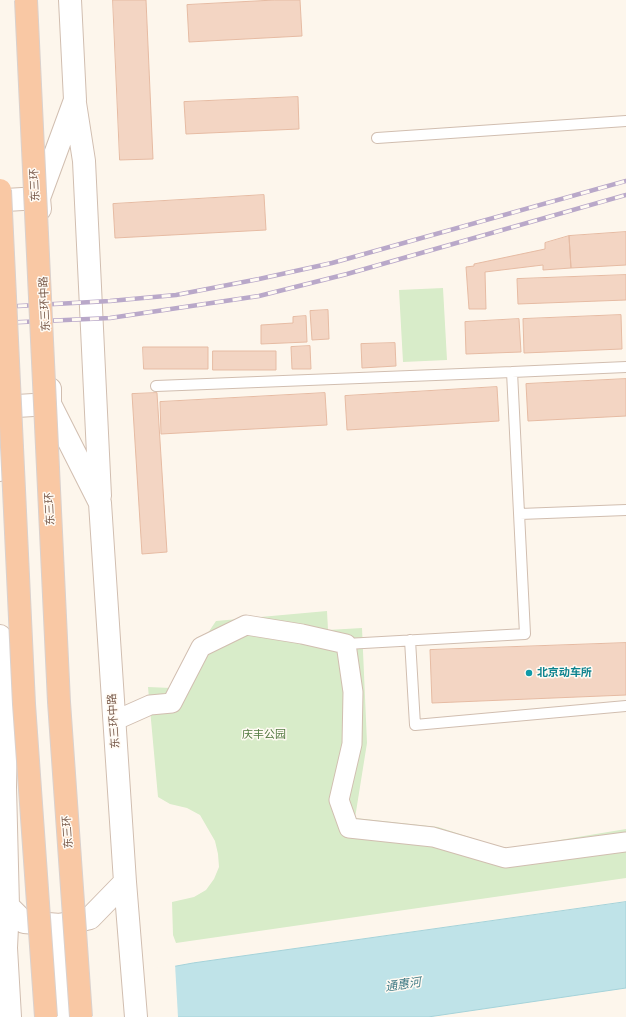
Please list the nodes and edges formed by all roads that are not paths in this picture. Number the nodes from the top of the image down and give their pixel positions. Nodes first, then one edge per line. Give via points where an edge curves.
1 (26, 0) edge
2 (70, 0) edge
3 (75, 100) junction
4 (626, 121) edge
5 (377, 138) dead end
6 (3, 195) edge
7 (39, 198) junction
8 (626, 367) edge
9 (512, 372) junction
10 (156, 386) dead end
11 (50, 404) junction
12 (18, 406) junction
13 (0, 470) edge
14 (100, 503) junction
15 (626, 510) edge
16 (520, 514) junction
17 (0, 636) edge
18 (410, 640) junction
19 (346, 644) junction
20 (2, 677) edge
21 (626, 706) edge
22 (124, 717) dead end
23 (626, 842) edge
24 (125, 882) junction
25 (8, 906) junction
26 (61, 934) junction
27 (10, 1017) edge
28 (46, 1017) edge
29 (66, 1017) edge
30 (81, 1017) edge
31 (136, 1017) edge

1 - 30 highway, 东三环, bridge via 59,702
2 - 3 street, 东三环中路
3 - 7 street, 东三环中路
3 - 14 street, 东三环中路 via 84,161
4 - 5 lane
6 - 7 street
6 - 12 street
6 - 28 highway, bridge via 24,704
7 - 11 street, 东三环中路
8 - 9 lane
9 - 10 lane
9 - 16 lane
11 - 12 street
11 - 14 street, 东三环中路
12 - 13 street
14 - 24 street, 东三环中路
15 - 16 lane
16 - 18 lane via 525,634
17 - 20 street
18 - 19 lane
18 - 21 lane via 415,725
19 - 22 street via 246,625 201,647 172,703 150,705
19 - 23 street via 353,692 352,744 339,800 349,828 432,837 505,858
20 - 25 street via 7,699 5,786
24 - 26 street via 90,918
24 - 31 street, 东三环中路
25 - 26 street via 24,922
25 - 27 street via 6,948
26 - 29 street

